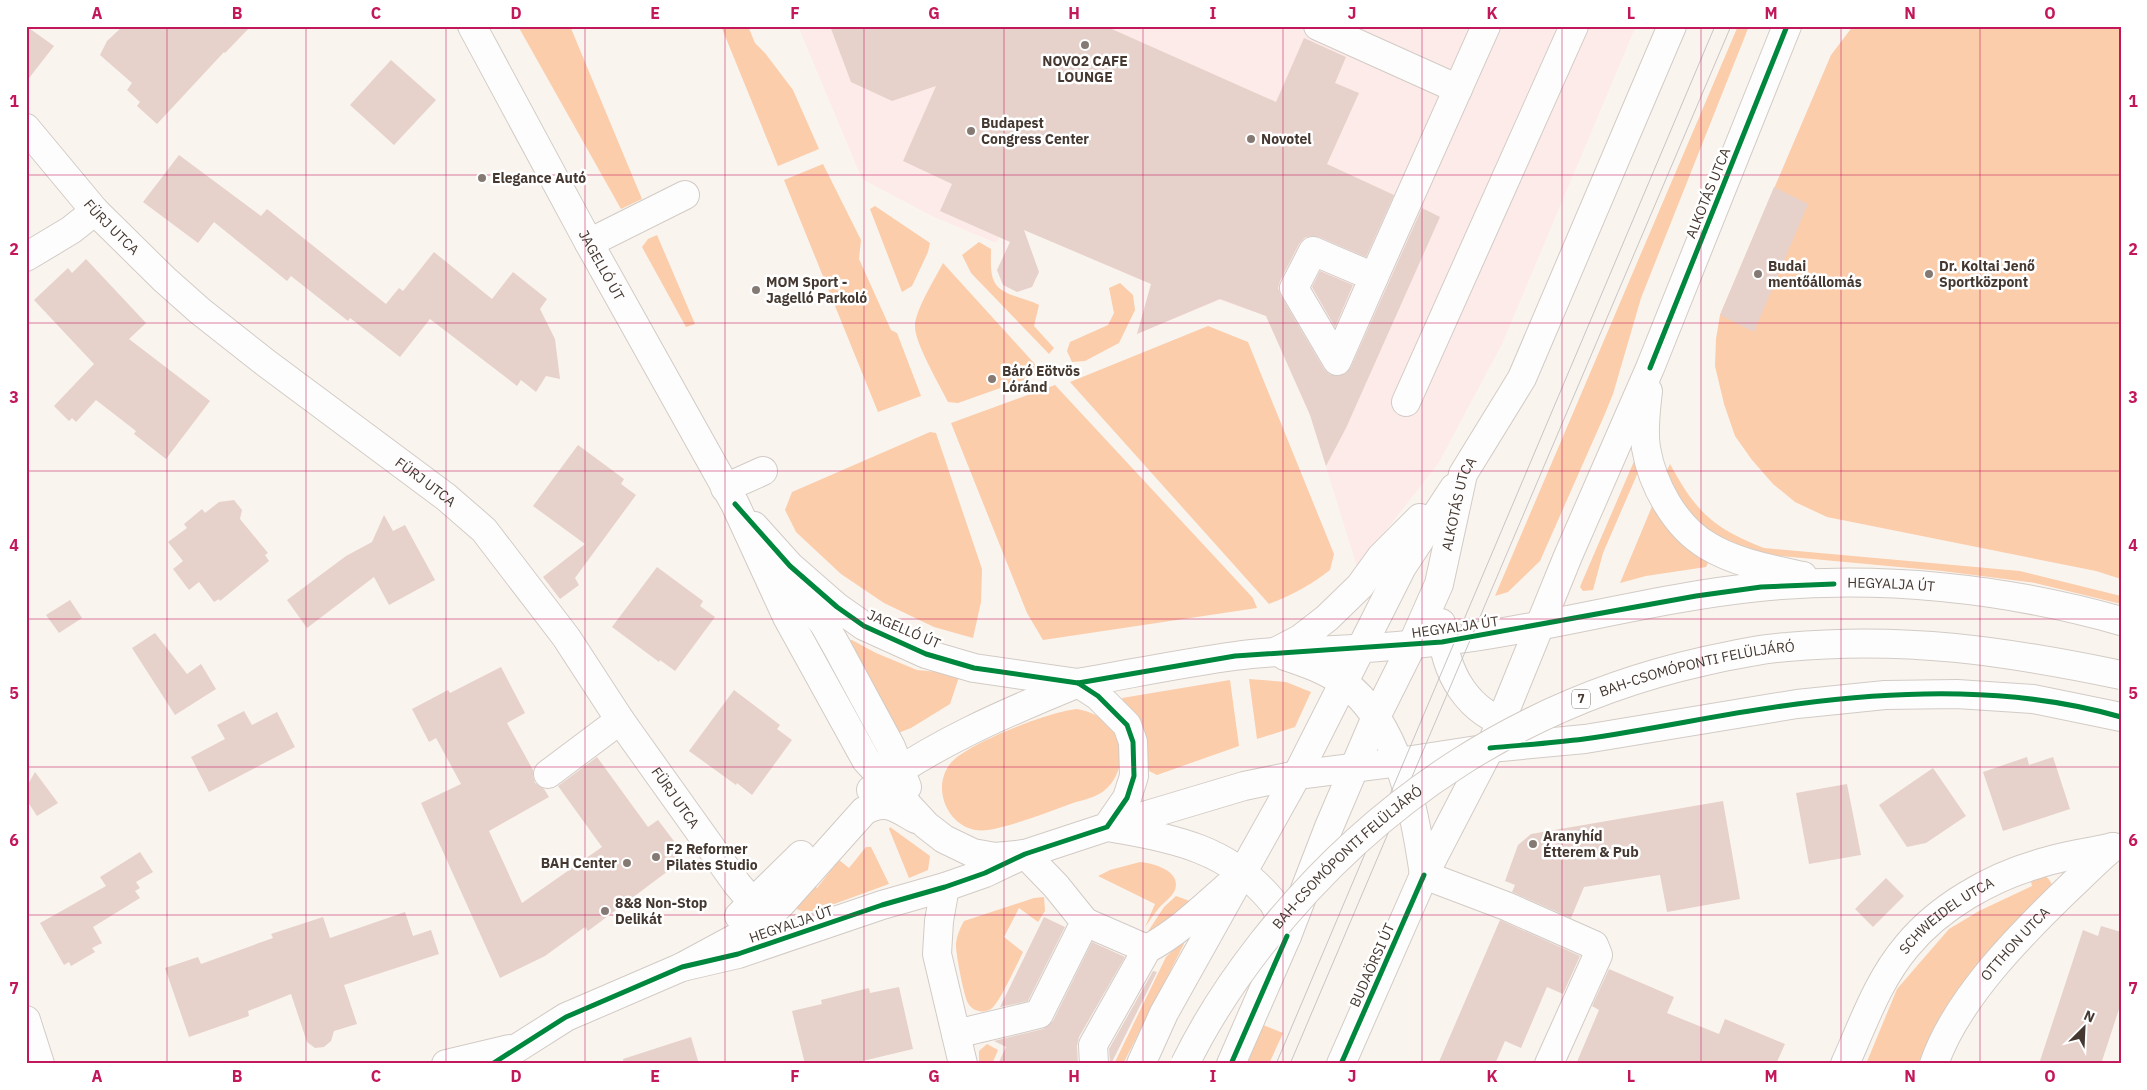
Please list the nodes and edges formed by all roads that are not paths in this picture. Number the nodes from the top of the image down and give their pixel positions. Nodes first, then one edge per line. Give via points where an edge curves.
1 (472, 26) edge
2 (1318, 26) edge
3 (1486, 26) edge
4 (1574, 26) edge
5 (1672, 26) edge
6 (1787, 26) edge
7 (1458, 89) junction
8 (26, 128) edge
9 (685, 195) dead end
10 (95, 211) junction
11 (589, 243) junction
12 (26, 257) edge
13 (1374, 277) dead end
14 (1650, 368) junction
15 (1406, 402) dead end
16 (763, 471) dead end
17 (1463, 474) junction
18 (730, 496) junction
19 (1439, 584) junction
20 (1834, 584) junction
21 (2121, 621) edge
22 (1540, 624) junction
23 (1442, 642) junction
24 (1412, 645) junction
25 (1360, 648) junction
26 (1275, 652) junction
27 (2121, 675) edge
28 (1078, 683) junction
29 (1344, 683) junction
30 (1376, 717) junction
31 (2121, 717) edge
32 (620, 720) junction
33 (1500, 723) junction
34 (1584, 739) junction
35 (1490, 748) junction
36 (1399, 762) junction
37 (1354, 768) junction
38 (548, 774) dead end
39 (1297, 774) junction
40 (892, 775) junction
41 (926, 825) junction
42 (1107, 827) junction
43 (2116, 845) edge
44 (1025, 854) junction
45 (1242, 873) junction
46 (1424, 875) junction
47 (945, 888) junction
48 (753, 903) junction
49 (1086, 922) junction
50 (1287, 936) junction
51 (1146, 949) junction
52 (682, 967) junction
53 (26, 1020) edge
54 (956, 1034) junction
55 (515, 1048) junction
56 (40, 1064) edge
57 (446, 1064) edge
58 (492, 1064) edge
59 (964, 1064) edge
60 (1094, 1064) edge
61 (1141, 1064) edge
62 (1186, 1064) edge
63 (1231, 1064) edge
64 (1341, 1064) edge
65 (1549, 1064) edge
66 (1845, 1064) edge
67 (1934, 1064) edge

1 - 11 main road, JAGELLÓ ÚT
2 - 7 main road
3 - 7 main road
4 - 15 main road
5 - 17 main road, ALKOTÁS UTCA via 1522,378
6 - 14 main road, ALKOTÁS UTCA
7 - 13 main road
8 - 10 main road, FÜRJ UTCA
9 - 11 main road
10 - 12 main road
10 - 32 main road, FÜRJ UTCA via 200,312 446,497 484,530 566,637
11 - 18 main road, JAGELLÓ ÚT
14 - 20 main road via 1646,448 1653,475 1669,507 1684,526 1708,546 1747,562
14 - 22 main road, ALKOTÁS UTCA
16 - 18 main road
17 - 19 main road, ALKOTÁS UTCA
17 - 25 main road via 1402,567
17 - 26 main road via 1381,557 1360,586 1327,618 1300,639
18 - 28 main road, JAGELLÓ ÚT via 790,566 864,626 926,654 974,668
18 - 40 main road, JAGELLÓ ÚT via 787,617 854,740 866,760
19 - 23 main road
19 - 24 main road, ALKOTÁS UTCA
20 - 21 main road, HEGYALJA ÚT via 1890,584 2007,596 2068,606
20 - 22 main road, HEGYALJA ÚT via 1761,587
22 - 23 main road, HEGYALJA ÚT
22 - 33 main road, ALKOTÁS UTCA
23 - 24 main road, HEGYALJA ÚT
23 - 33 main road via 1454,678 1465,695
24 - 25 main road, HEGYALJA ÚT
24 - 30 main road, ALKOTÁS UTCA
25 - 26 main road, HEGYALJA ÚT
25 - 29 main road
26 - 28 main road, HEGYALJA ÚT
26 - 29 main road via 1314,666
27 - 62 main road, BAH-CSOMÓPONTI FELÜLJÁRÓ / 7, bridge via 1986,650 1909,643 1842,643 1784,647 1726,657 1669,670 1562,706 1454,764 1354,842 1299,899 1251,957 1209,1021
28 - 40 main road, HEGYALJA ÚT via 990,721
28 - 42 main road via 1098,696 1127,725 1133,742 1134,776 1127,798
29 - 30 main road
29 - 39 main road
30 - 36 main road
30 - 37 main road, ALKOTÁS UTCA
31 - 34 main road, HEGYALJA ÚT via 2033,699 1957,694 1885,695 1797,704
32 - 38 main road
32 - 48 main road, FÜRJ UTCA
33 - 34 main road
33 - 35 main road, ALKOTÁS UTCA
34 - 35 main road, HEGYALJA ÚT
35 - 36 main road, HEGYALJA ÚT
35 - 46 main road, BUDAÖRSI ÚT
36 - 37 main road, HEGYALJA ÚT
36 - 46 main road via 1412,808
37 - 39 main road, HEGYALJA ÚT
37 - 50 main road
39 - 42 main road, HEGYALJA ÚT via 1244,786
39 - 45 main road
40 - 41 main road, JAGELLÓ ÚT
40 - 48 main road, HEGYALJA ÚT via 856,800
41 - 44 main road, JAGELLÓ ÚT via 944,839 973,853 995,857
41 - 52 main road, HEGYALJA ÚT via 898,809 876,804 864,811 780,905 756,927
42 - 44 main road, HEGYALJA ÚT
42 - 45 main road via 1194,846
43 - 66 main road, SCHWEIDEL UTCA via 2037,864 1991,882 1943,911 1907,946 1883,981
43 - 67 main road, OTTHON UTCA via 2032,925 1986,976 1956,1019
44 - 47 main road, HEGYALJA ÚT
44 - 49 main road
45 - 50 main road via 1273,902
45 - 51 main road via 1186,922
45 - 61 main road via 1164,1013
46 - 64 main road, BUDAÖRSI ÚT
46 - 65 main road via 1506,906 1594,946 1598,955
47 - 52 main road, HEGYALJA ÚT via 882,905 738,954
47 - 54 main road via 938,921 937,954
48 - 52 main road, HEGYALJA ÚT
49 - 51 main road
49 - 54 main road via 1039,1014
50 - 63 main road
51 - 60 main road via 1093,1045
52 - 55 main road, HEGYALJA ÚT via 566,1017
53 - 56 main road
54 - 59 main road
55 - 57 main road
55 - 58 main road, HEGYALJA ÚT

